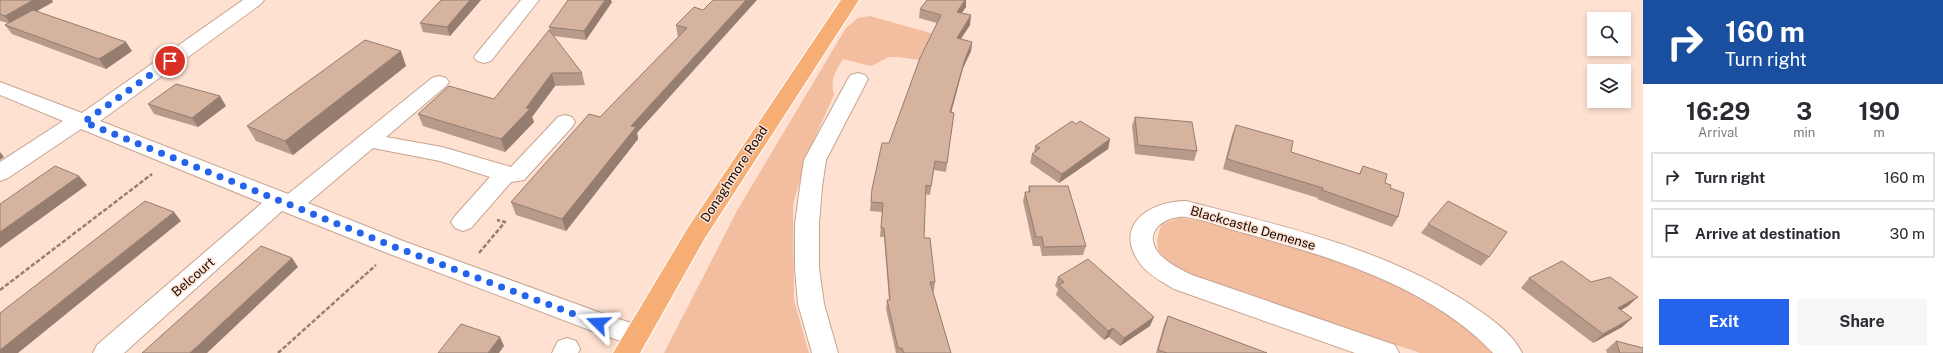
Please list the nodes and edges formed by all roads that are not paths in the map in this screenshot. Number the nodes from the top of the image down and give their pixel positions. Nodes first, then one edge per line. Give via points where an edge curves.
1 (255, 0) edge
2 (530, 0) edge
3 (850, 0) edge
4 (484, 57) dead end
5 (858, 80) dead end
6 (439, 82) dead end
7 (0, 88) edge
8 (81, 121) junction
9 (564, 122) dead end
10 (370, 139) junction
11 (0, 173) edge
12 (506, 174) junction
13 (285, 203) junction
14 (463, 222) dead end
15 (631, 344) edge
16 (106, 353) edge
17 (825, 353) edge
18 (1386, 353) edge
19 (1509, 353) edge

1 - 8 street
2 - 4 street
3 - 15 main road, Donaghmore Road via 697,232
5 - 17 street via 815,160 811,188 807,224 807,268 811,304
6 - 10 street, Belcourt
7 - 8 street
8 - 11 street
8 - 13 street
9 - 12 street via 516,175
10 - 12 street via 442,154
10 - 13 street, Belcourt
12 - 14 street
13 - 15 street via 609,327
13 - 16 street, Belcourt
18 - 19 street, Blackcastle Demense via 1183,282 1150,259 1142,248 1141,236 1144,225 1154,216 1168,210 1186,209 1330,249 1387,271 1432,293 1470,316

